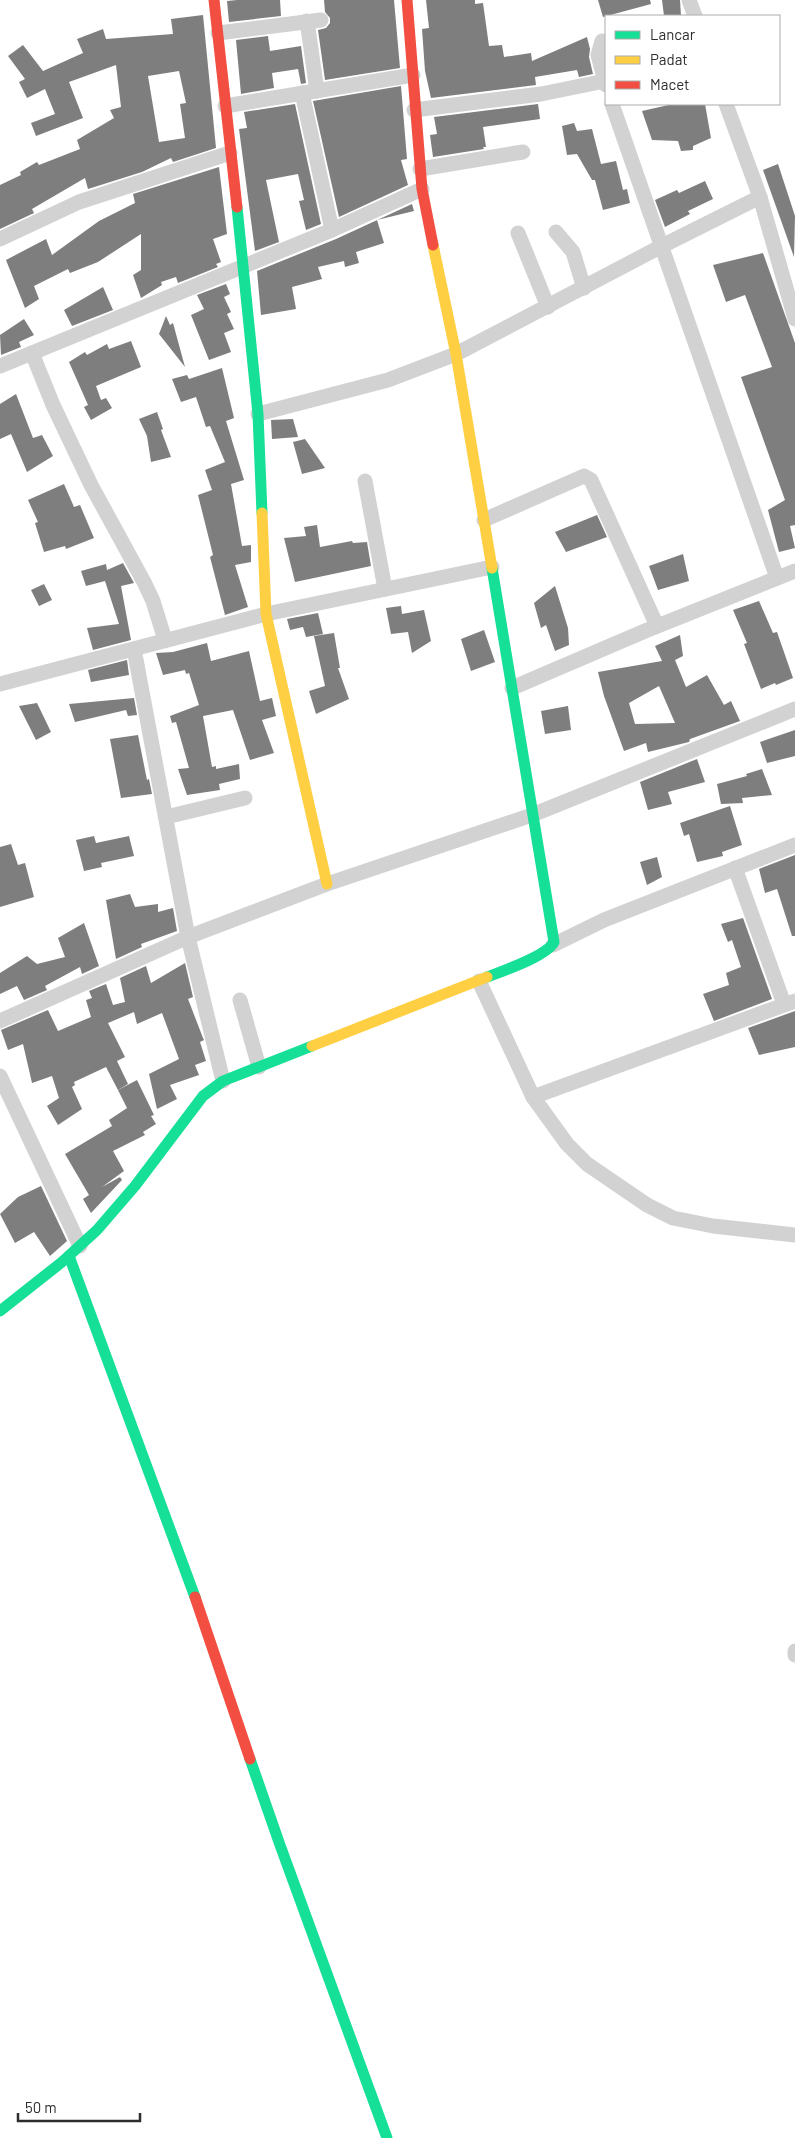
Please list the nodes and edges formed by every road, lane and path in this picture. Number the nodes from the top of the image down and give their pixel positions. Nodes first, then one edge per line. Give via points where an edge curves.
1 (214, 0) edge
2 (407, 0) edge
3 (689, 0) edge
4 (695, 15) edge
5 (218, 33) junction
6 (602, 41) dead end
7 (413, 75) junction
8 (605, 80) edge
9 (605, 83) edge
10 (318, 91) junction
11 (302, 93) junction
12 (612, 105) edge
13 (726, 105) edge
14 (225, 106) junction
15 (414, 110) junction
16 (523, 152) dead end
17 (230, 153) junction
18 (420, 169) junction
19 (422, 190) junction
20 (760, 198) junction
21 (332, 230) junction
22 (556, 232) dead end
23 (518, 233) dead end
24 (0, 239) edge
25 (662, 246) junction
26 (244, 265) junction
27 (584, 288) junction
28 (548, 306) junction
29 (795, 319) edge
30 (32, 353) junction
31 (456, 354) junction
32 (0, 366) edge
33 (258, 414) junction
34 (365, 480) dead end
35 (484, 520) junction
36 (492, 567) junction
37 (795, 570) edge
38 (777, 578) junction
39 (385, 589) junction
40 (266, 614) junction
41 (657, 626) junction
42 (165, 640) junction
43 (134, 649) junction
44 (0, 684) edge
45 (512, 688) junction
46 (795, 709) edge
47 (245, 798) dead end
48 (532, 815) junction
49 (166, 817) junction
50 (795, 845) edge
51 (736, 868) junction
52 (327, 884) junction
53 (188, 938) junction
54 (553, 945) junction
55 (479, 981) junction
56 (240, 1000) dead end
57 (789, 1002) edge
58 (0, 1021) edge
59 (259, 1067) junction
60 (0, 1076) edge
61 (223, 1081) junction
62 (533, 1097) junction
63 (795, 1235) edge
64 (80, 1246) junction
65 (69, 1256) junction
66 (0, 1310) edge
67 (387, 2138) edge

1 - 5 street
2 - 7 street
3 - 4 street
5 - 10 street via 314,20
5 - 14 street
6 - 8 street via 598,55
7 - 10 street
7 - 15 street
9 - 15 street
10 - 11 street
11 - 14 street
11 - 21 street
12 - 25 street
13 - 20 street
14 - 17 street
15 - 18 street
16 - 18 street
17 - 24 street via 79,202
17 - 26 street
18 - 19 street
19 - 21 street
19 - 31 street
20 - 25 street
20 - 29 street
21 - 26 street
22 - 27 street via 573,252
23 - 28 street
25 - 27 street
25 - 38 street
26 - 30 street
26 - 33 street
27 - 28 street
28 - 31 street
30 - 32 street
30 - 42 street via 99,502 150,594
31 - 33 street via 388,380
31 - 35 street
33 - 40 street
34 - 39 street
35 - 36 street
35 - 41 street via 584,476 591,480
36 - 39 street
36 - 45 street
37 - 38 street
38 - 41 street
39 - 40 street
40 - 42 street
40 - 52 street
41 - 45 street
42 - 43 street
43 - 44 street
43 - 49 street
45 - 48 street
46 - 48 street
47 - 49 street
48 - 52 street
48 - 54 street
49 - 53 street
50 - 51 street
51 - 54 street via 604,920
51 - 57 street
52 - 53 street
53 - 58 street
53 - 61 street
54 - 55 street
55 - 59 street
55 - 62 street
56 - 59 street
57 - 62 street
59 - 61 street
60 - 64 street
61 - 64 street via 193,1107 113,1212
62 - 63 street via 567,1144 587,1164 647,1205 673,1218
64 - 65 street
65 - 66 street
65 - 67 street via 179,1549 280,1845

